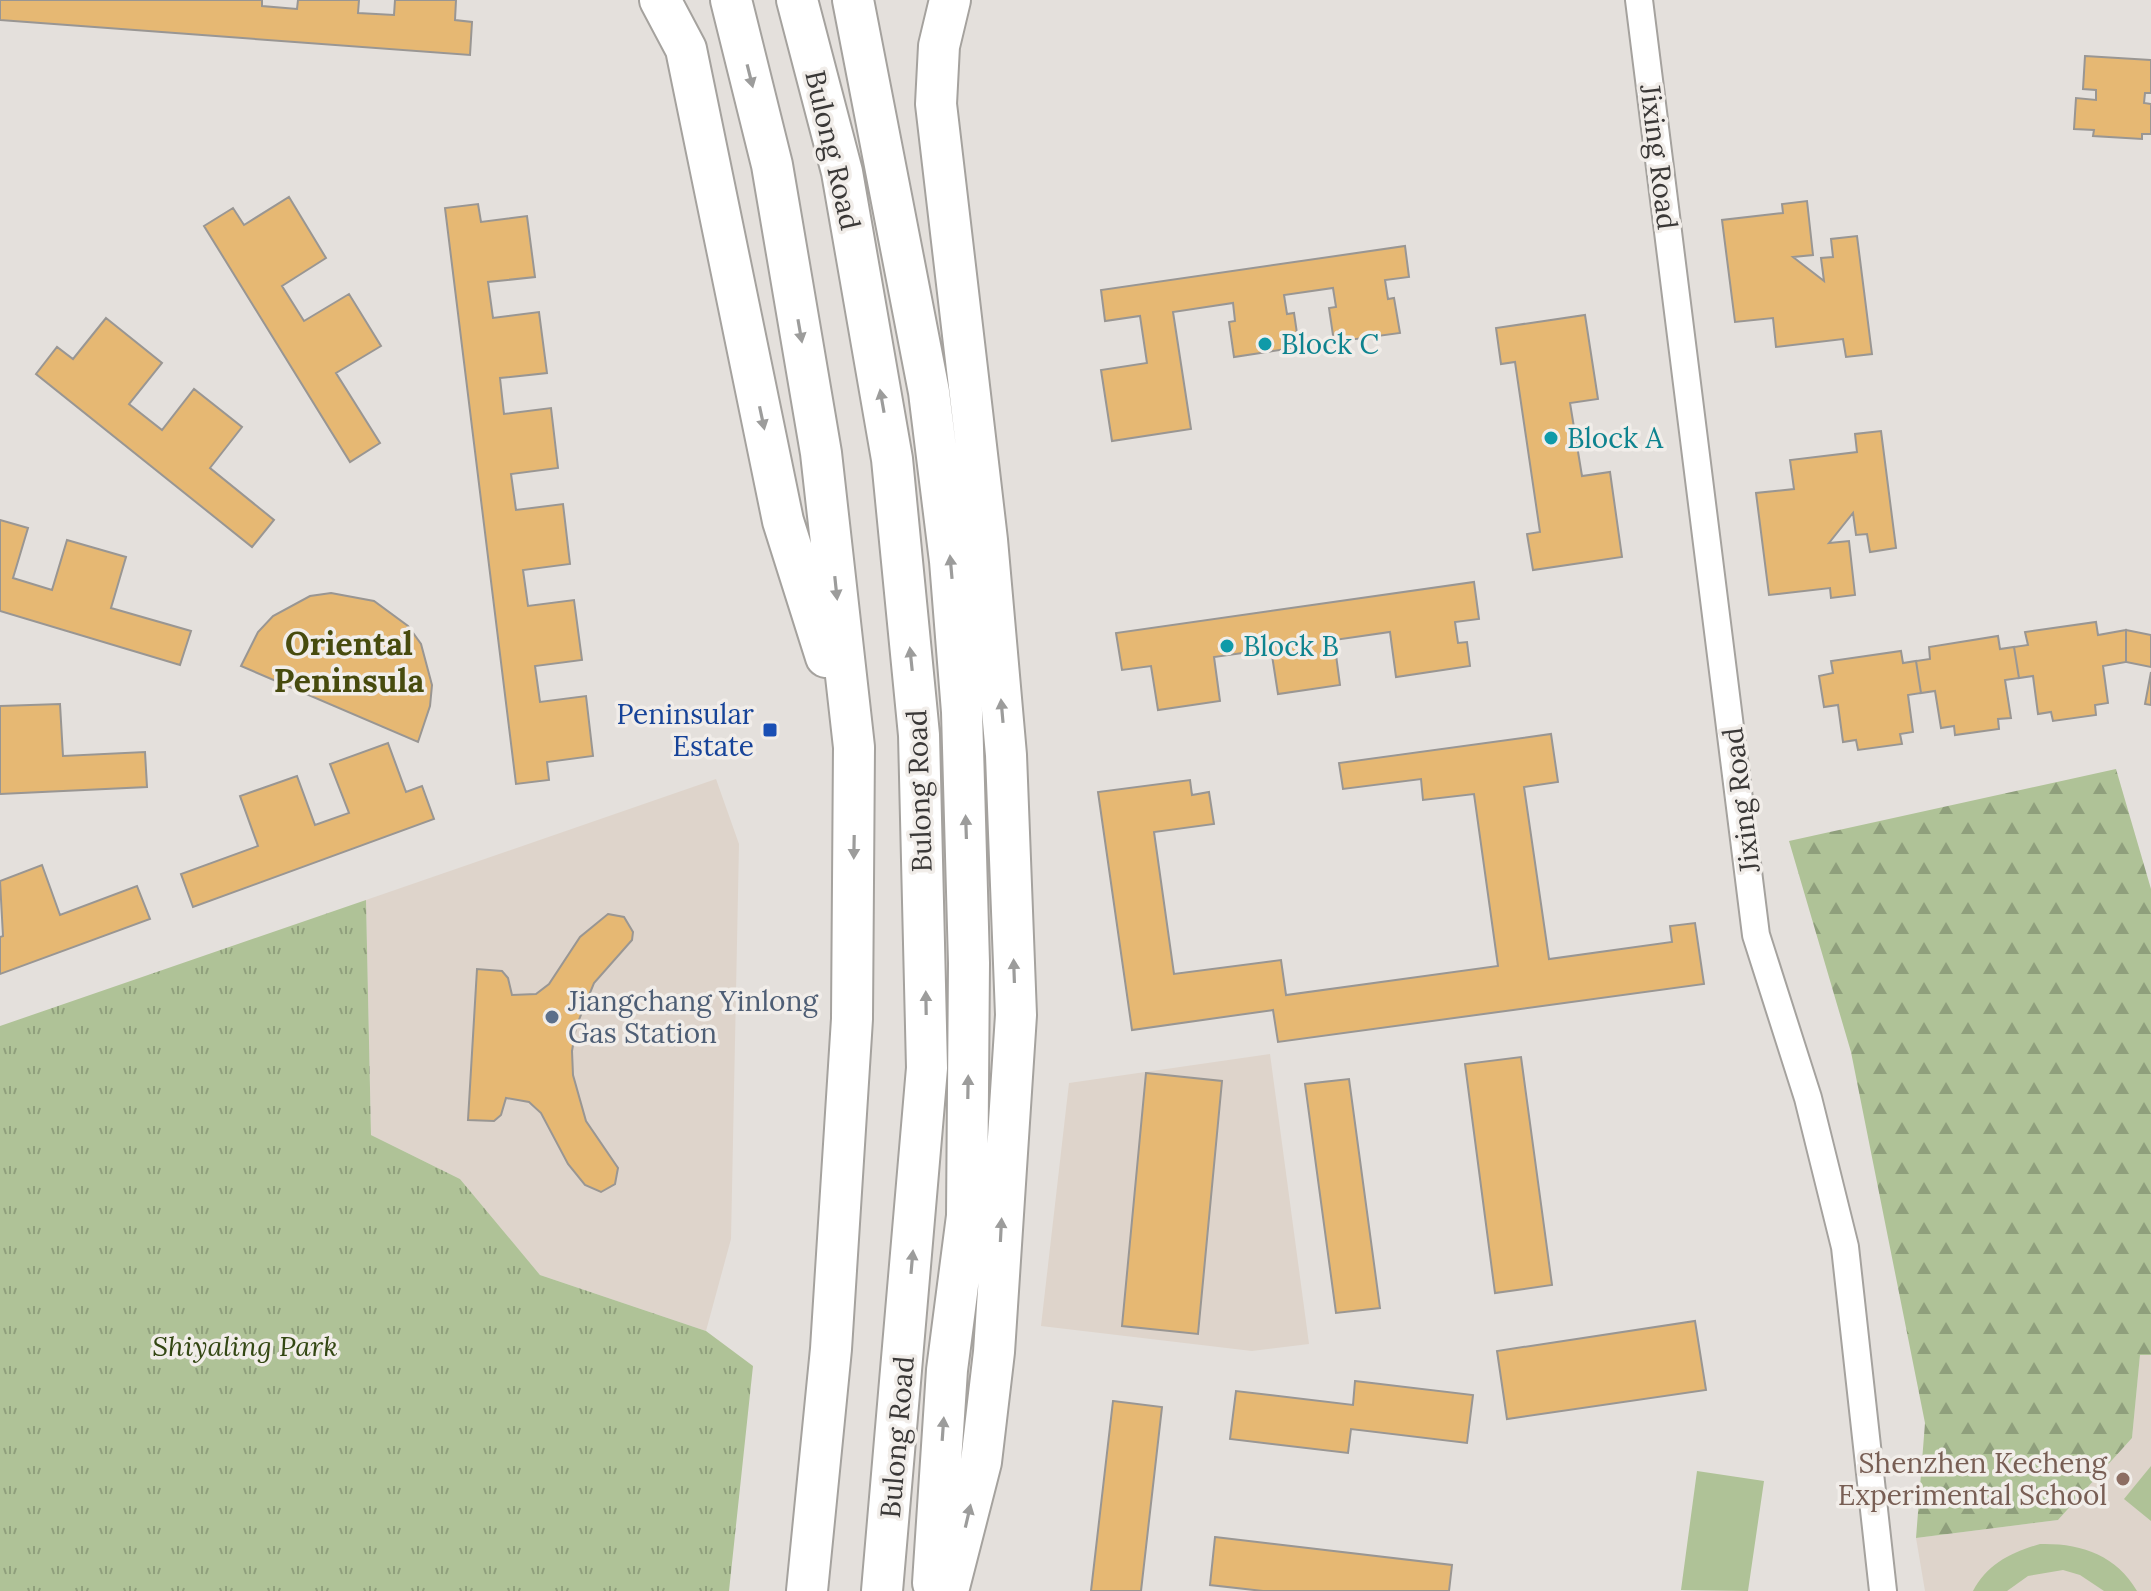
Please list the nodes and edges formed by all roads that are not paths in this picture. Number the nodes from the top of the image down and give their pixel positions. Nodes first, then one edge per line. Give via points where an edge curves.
1 (660, 0) edge
2 (731, 0) edge
3 (797, 0) edge
4 (853, 0) edge
5 (950, 0) edge
6 (1639, 0) edge
7 (854, 747) junction
8 (927, 1068) junction
9 (967, 1216) junction
10 (902, 1388) junction
11 (807, 1591) edge
12 (882, 1591) edge
13 (932, 1591) edge
14 (948, 1591) edge
15 (1883, 1591) edge

1 -> 7 main road via 686,49 783,521
2 -> 7 main road via 772,165 821,453
8 -> 3 main road, Bulong Road via 919,735 892,459 842,172
9 -> 4 main road via 967,845 950,561 929,392
14 -> 5 main road via 981,1462 994,1352 1016,1015 1003,725 987,540 936,104 939,46
6 - 15 street, Jixing Road via 1756,935 1808,1098 1845,1247
7 -> 11 main road via 852,1019 831,1349
8 - 9 main road
10 -> 8 main road, Bulong Road
9 - 10 main road
13 -> 9 main road via 947,1370
10 - 12 main road, Bulong Road

